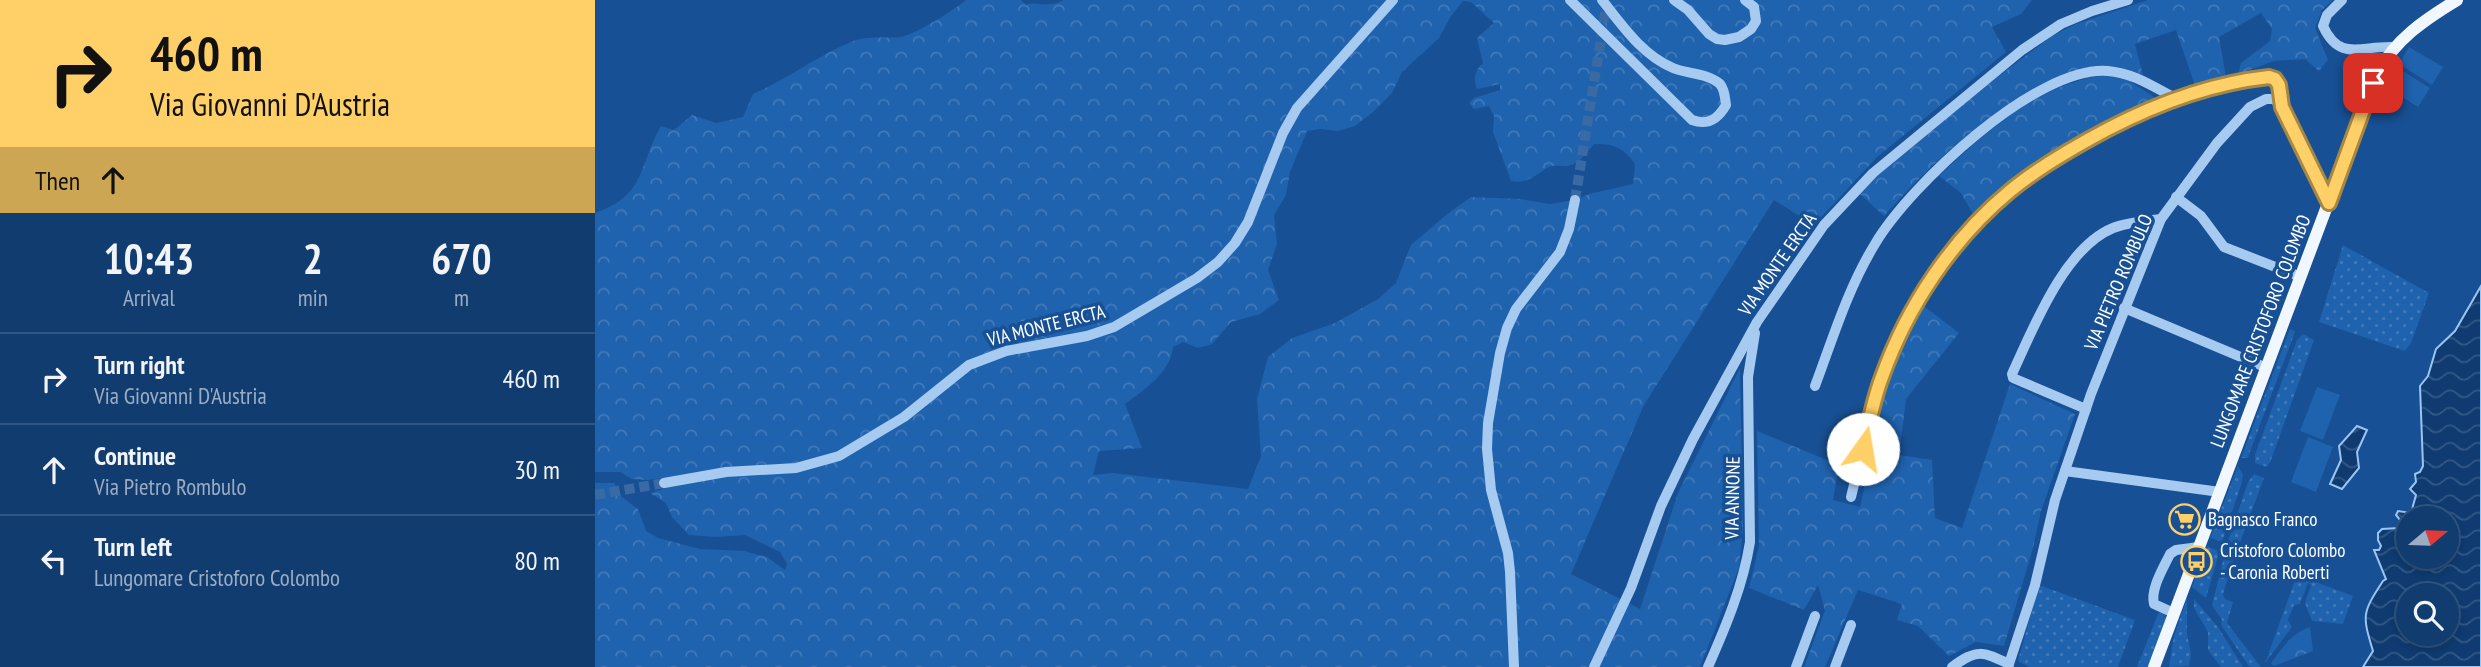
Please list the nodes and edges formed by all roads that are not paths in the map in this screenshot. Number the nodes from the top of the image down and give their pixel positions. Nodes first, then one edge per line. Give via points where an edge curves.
1 (1393, 0) edge
2 (1570, 0) edge
3 (1602, 0) edge
4 (1674, 0) edge
5 (1745, 0) edge
6 (2128, 0) edge
7 (2342, 0) edge
8 (2457, 0) edge
9 (2394, 47) junction
10 (2177, 99) junction
11 (2282, 107) junction
12 (2176, 197) junction
13 (1575, 200) tunnel mouth
14 (2329, 203) junction
15 (2161, 219) junction
16 (2301, 277) junction
17 (2124, 309) junction
18 (1757, 322) junction
19 (2267, 368) junction
20 (1815, 386) dead end
21 (2086, 410) junction
22 (2065, 471) junction
23 (663, 483) tunnel mouth
24 (2220, 492) junction
25 (1851, 497) dead end
26 (2199, 547) junction
27 (2174, 613) junction
28 (1815, 616) dead end
29 (1851, 625) dead end
30 (2008, 666) edge
31 (2155, 666) edge
32 (1514, 667) edge
33 (1594, 667) edge
34 (1708, 667) edge
35 (1796, 667) edge
36 (1835, 667) edge
37 (1952, 667) edge

1 - 23 street, VIA MONTE ERCTA via 1297,108 1248,222 1218,262 1197,278 1114,327 1006,351 969,365 904,417 839,456 796,468 732,471
2 - 3 street via 1692,120 1700,123 1716,118 1725,105 1718,82 1672,68 1649,54
4 - 5 street via 1709,34 1725,40 1746,34 1756,21 1754,7
6 - 18 street, VIA MONTE ERCTA via 2042,35 1881,166 1824,225
7 - 9 street via 2323,26 2329,39 2341,49
8 - 9 main road, LUNGOMARE CRISTOFORO COLOMBO
9 - 14 main road, LUNGOMARE CRISTOFORO COLOMBO via 2373,83
10 - 11 street via 2269,77 2279,85
10 - 20 street via 2127,73 2105,70 2066,78 1995,120 1918,189 1876,241 1860,270
10 - 25 street via 2128,119 2048,164 1984,215 1947,258 1911,314 1881,378
11 - 12 street, VIA PIETRO ROMBULO via 2274,99 2255,103
11 - 14 street
12 - 15 street, VIA PIETRO ROMBULO
12 - 16 street via 2201,216 2224,247
13 - 32 street via 1560,252 1527,293 1507,328 1488,423 1491,490 1508,553
14 - 16 main road, LUNGOMARE CRISTOFORO COLOMBO
15 - 17 street, VIA PIETRO ROMBULO
15 - 21 street via 2112,228 2087,246 2052,292 2012,374
16 - 19 main road, LUNGOMARE CRISTOFORO COLOMBO
17 - 19 street
17 - 21 street, VIA PIETRO ROMBULO
18 - 33 street, VIA MONTE ERCTA via 1673,480
18 - 34 street, VIA ANNONE via 1748,377 1750,542 1735,604
19 - 24 main road, LUNGOMARE CRISTOFORO COLOMBO
21 - 22 street, VIA PIETRO ROMBULO
22 - 24 street
22 - 30 street, VIA PIETRO ROMBULO
24 - 26 main road, LUNGOMARE CRISTOFORO COLOMBO
26 - 27 main road, LUNGOMARE CRISTOFORO COLOMBO
26 - 27 street via 2170,554 2154,591 2154,604
27 - 31 main road, LUNGOMARE CRISTOFORO COLOMBO
28 - 35 street
29 - 36 street
30 - 37 street via 1980,652

